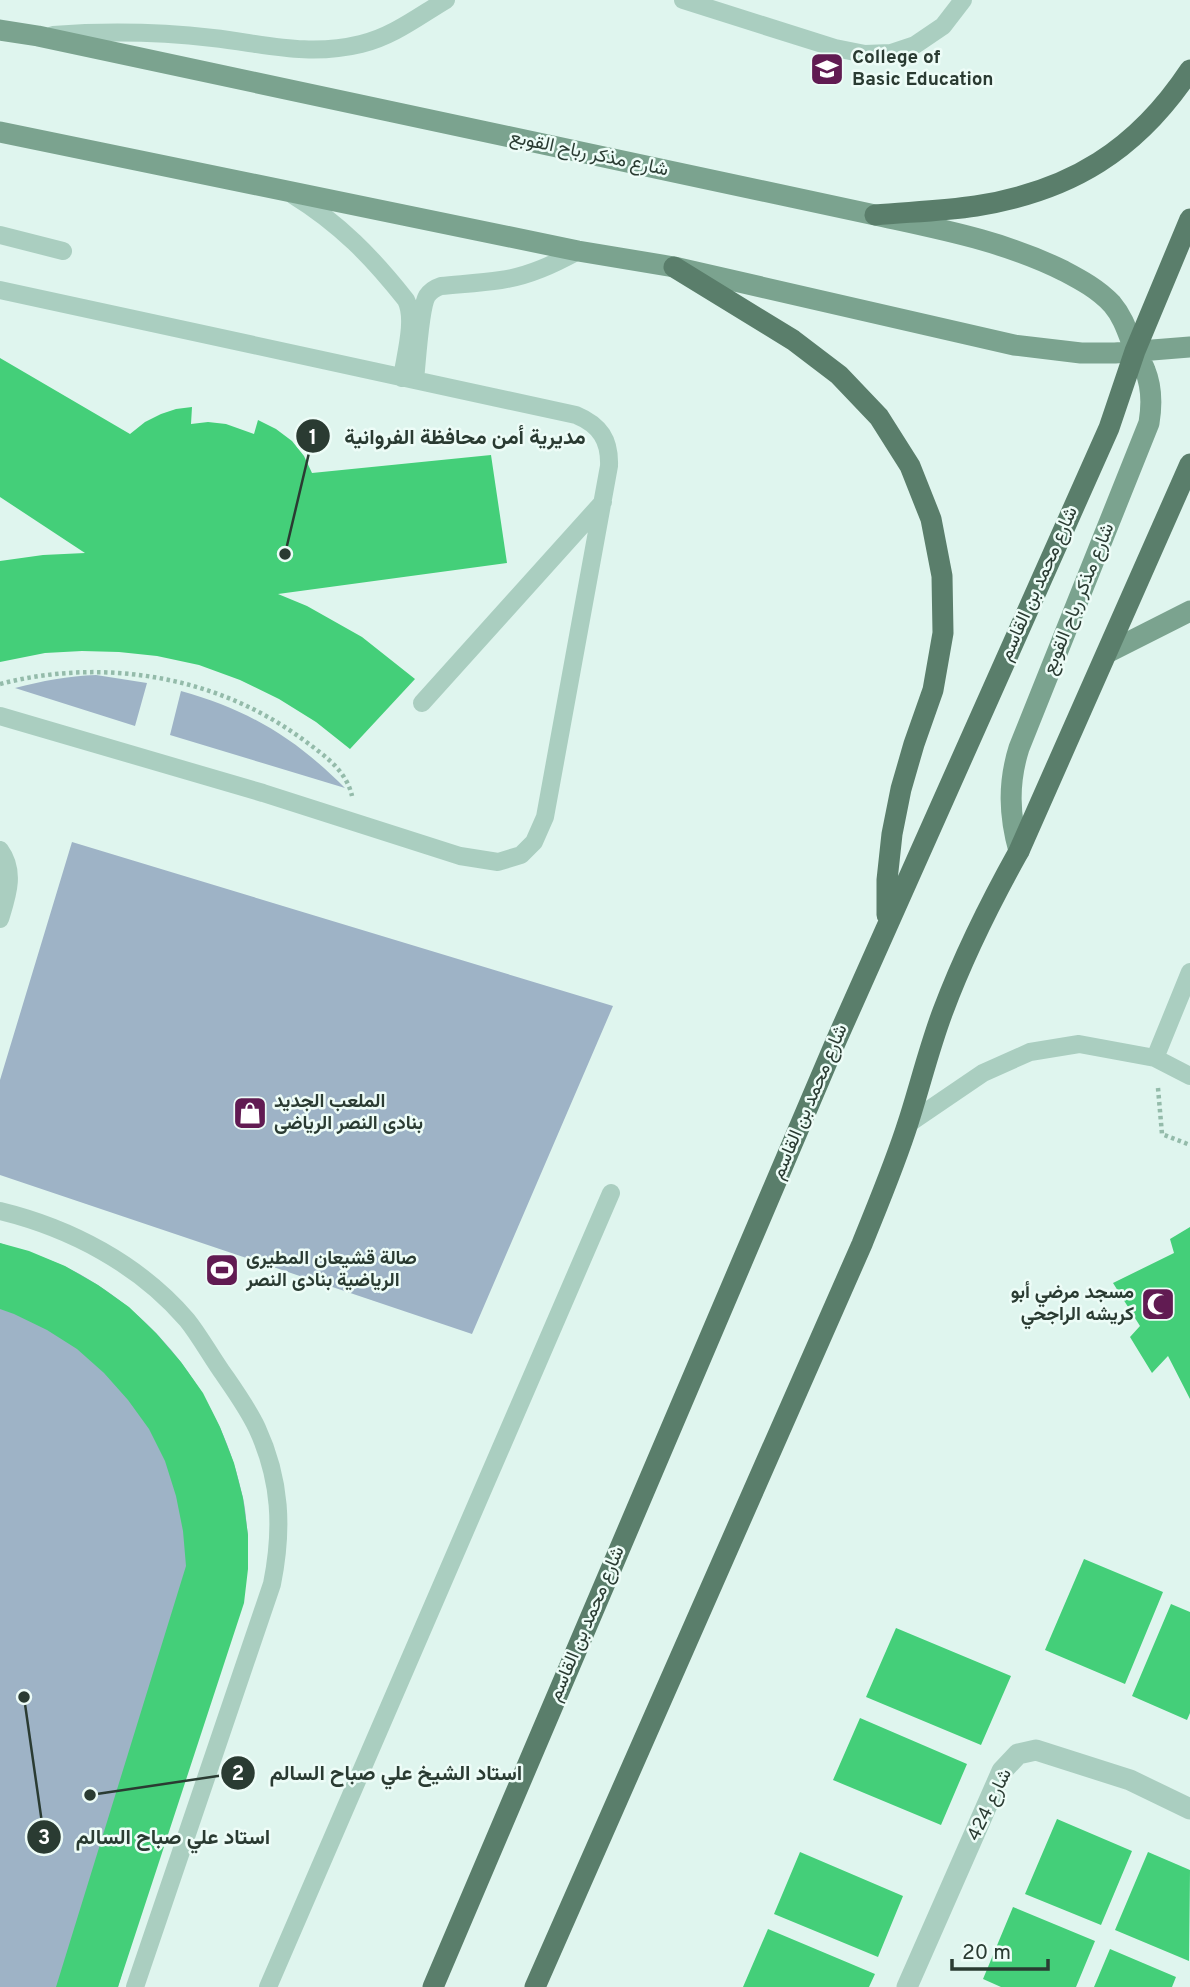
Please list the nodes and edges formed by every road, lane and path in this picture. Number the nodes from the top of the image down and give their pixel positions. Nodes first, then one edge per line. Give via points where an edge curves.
1 (446, 0) edge
2 (683, 0) edge
3 (963, 0) edge
4 (0, 30) edge
5 (38, 36) junction
6 (1190, 69) edge
7 (0, 132) edge
8 (288, 192) junction
9 (874, 215) junction
10 (1190, 219) edge
11 (0, 236) edge
12 (63, 251) dead end
13 (579, 251) junction
14 (674, 267) junction
15 (0, 290) edge
16 (416, 306) junction
17 (1190, 347) edge
18 (1135, 351) junction
19 (408, 379) junction
20 (1190, 464) edge
21 (603, 502) junction
22 (1190, 611) edge
23 (1107, 653) junction
24 (0, 684) edge
25 (422, 703) dead end
26 (0, 716) edge
27 (349, 821) junction
28 (0, 850) edge
29 (1019, 850) junction
30 (0, 919) edge
31 (887, 926) junction
32 (1190, 972) edge
33 (1155, 1058) junction
34 (1190, 1076) edge
35 (908, 1124) junction
36 (1190, 1145) edge
37 (611, 1193) dead end
38 (0, 1211) edge
39 (1190, 1809) edge
40 (135, 1987) edge
41 (268, 1987) edge
42 (433, 1987) edge
43 (535, 1987) edge
44 (907, 1987) edge

1 - 5 lane via 388,35 326,50 288,50 173,34
2 - 3 lane via 865,54 891,53 915,45 943,26
4 - 5 street, شارع مذكر رباح القوبع
5 - 9 street, شارع مذكر رباح القوبع
6 - 9 main road via 1143,129 1106,159 1065,182 1021,198
7 - 8 street
8 - 13 street
8 - 16 lane via 333,222
9 - 18 street, شارع مذكر رباح القوبع via 982,239 1070,274 1112,304
10 - 18 main road, شارع محمد بن القاسم
11 - 12 lane
13 - 14 street
13 - 16 lane via 522,275 440,286
14 - 18 street via 1014,345 1081,353
14 - 31 main road via 839,374 879,417 910,466 931,519 942,576 943,633 933,690 901,789 892,834
15 - 19 lane
16 - 19 lane
17 - 18 street
18 - 29 street, شارع مذكر رباح القوبع via 1150,389 1149,423 1012,768 1010,810
18 - 31 main road, شارع محمد بن القاسم via 1109,428
19 - 21 lane via 589,420 606,440 610,453
20 - 23 main road
21 - 25 lane
21 - 27 lane via 545,817 534,842 522,855 498,862 460,856
22 - 23 street
23 - 29 main road
24 - 27 path via 95,671 200,687 264,715 323,754 350,785
26 - 27 lane
28 - 30 lane via 10,883
29 - 35 main road via 960,967
31 - 42 main road, شارع محمد بن القاسم
32 - 33 lane
33 - 34 lane
33 - 35 lane via 1079,1044 1030,1052 983,1073
33 - 36 path via 1162,1134
35 - 43 main road via 837,1303
37 - 41 lane
38 - 40 lane via 97,1248 160,1293 187,1320 243,1403 267,1451 274,1478 279,1531 272,1584
39 - 44 street, شارع 424 via 1130,1780 1036,1750 1018,1754 1002,1771

